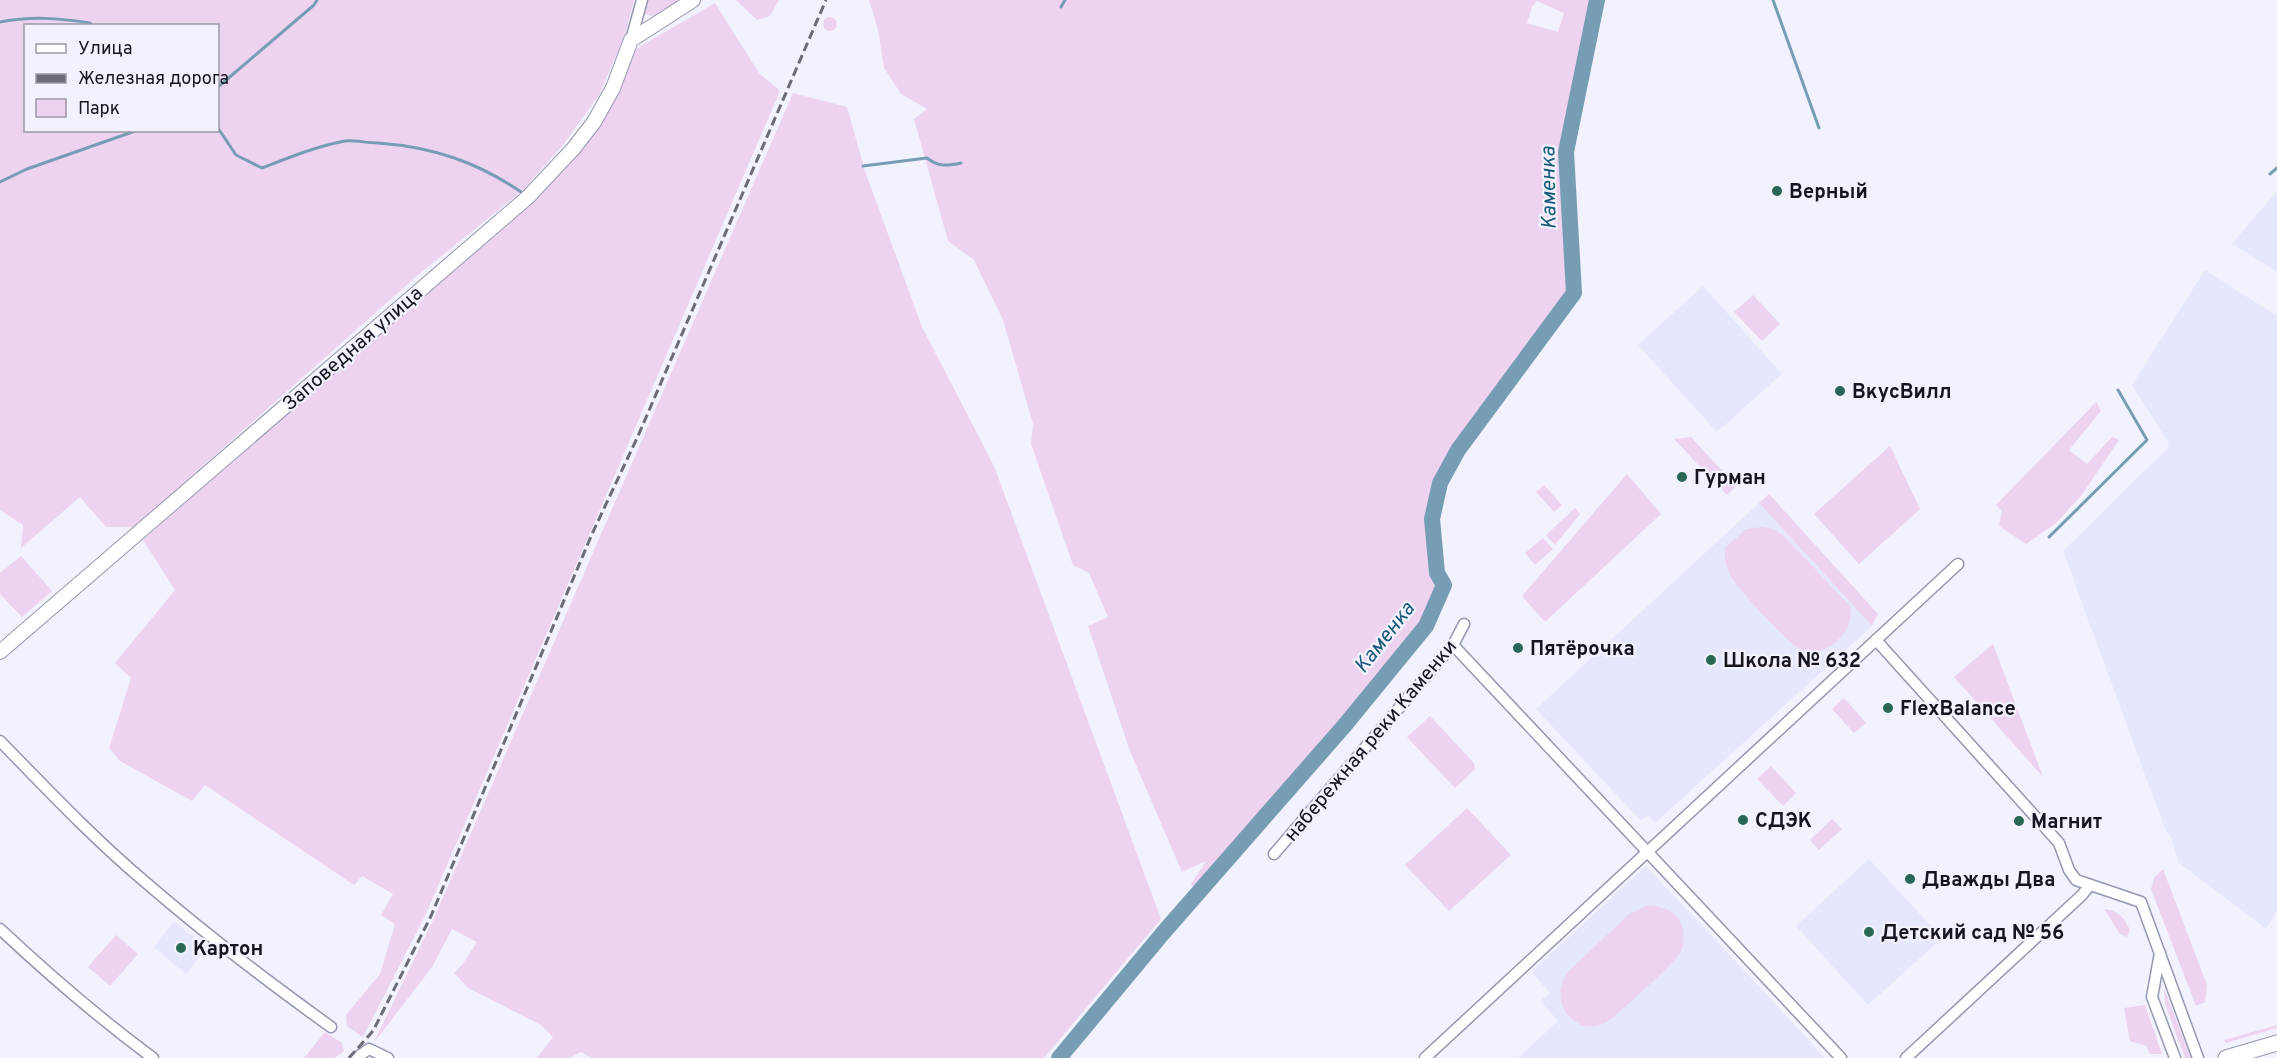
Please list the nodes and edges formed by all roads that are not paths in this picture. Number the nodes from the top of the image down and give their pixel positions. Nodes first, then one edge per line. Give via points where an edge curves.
1 (642, 0) edge
2 (693, 0) edge
3 (632, 40) junction
4 (1958, 564) dead end
5 (1464, 624) dead end
6 (1876, 640) junction
7 (1453, 645) junction
8 (0, 652) edge
9 (0, 741) edge
10 (1648, 852) junction
11 (1274, 854) dead end
12 (2090, 885) junction
13 (0, 929) edge
14 (2160, 953) junction
15 (331, 1027) dead end
16 (2277, 1043) edge
17 (153, 1058) edge
18 (356, 1058) edge
19 (388, 1058) edge
20 (1425, 1058) edge
21 (1841, 1058) edge
22 (1906, 1058) edge
23 (2175, 1058) edge
24 (2198, 1058) edge
25 (2226, 1058) edge

1 - 3 street, Заповедная улица
2 - 3 street
3 - 8 street, Заповедная улица via 594,122 528,197
4 - 6 street
5 - 7 street, набережная реки Каменки
6 - 10 street
6 - 12 street via 2059,843 2076,880
7 - 10 street
7 - 11 street, набережная реки Каменки
9 - 15 street via 142,880
10 - 20 street
10 - 21 street
12 - 14 street via 2141,902
12 - 22 street
13 - 17 street via 69,993
14 - 23 street via 2152,997
14 - 24 street
16 - 25 main road
18 - 19 street via 369,1049

